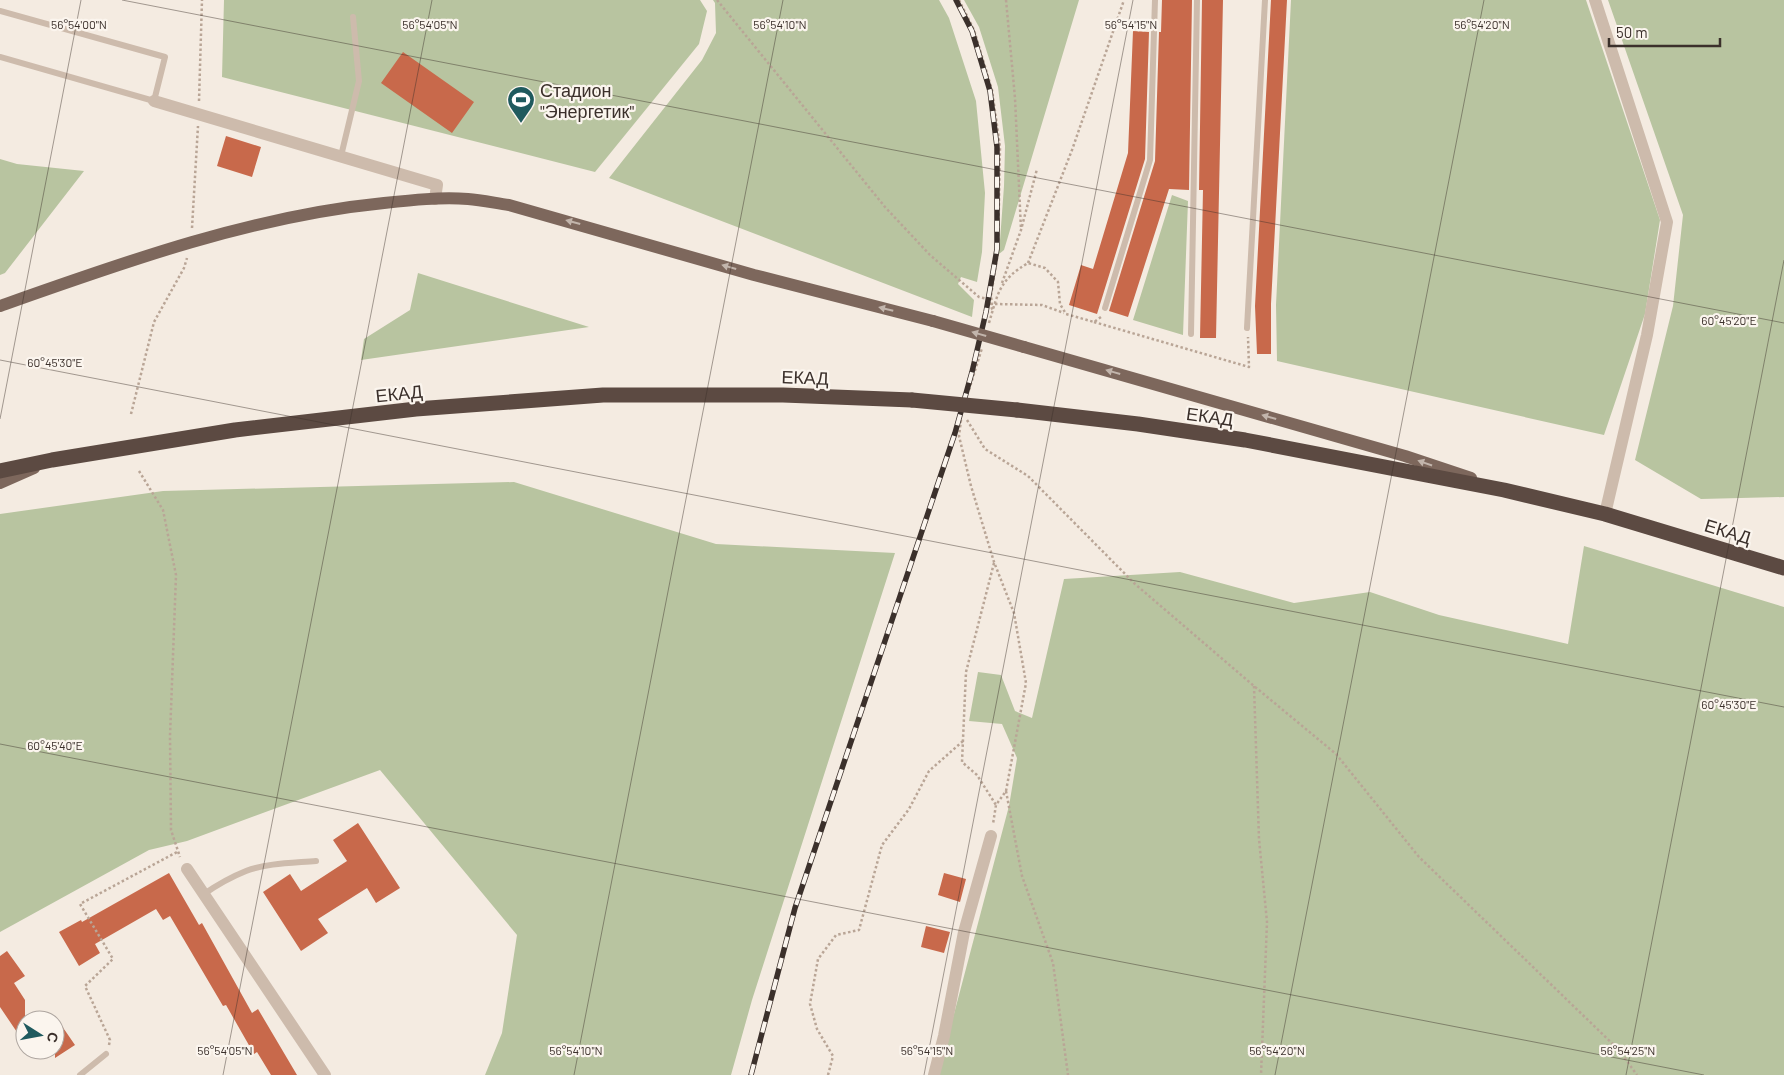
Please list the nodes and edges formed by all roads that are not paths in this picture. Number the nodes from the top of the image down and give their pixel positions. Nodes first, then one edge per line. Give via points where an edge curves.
1 (1155, 0) edge
2 (1196, 0) edge
3 (1265, 0) edge
4 (1595, 0) edge
5 (0, 11) edge
6 (353, 17) dead end
7 (0, 57) edge
8 (154, 101) junction
9 (341, 156) junction
10 (435, 199) junction
11 (0, 306) edge
12 (1105, 308) road end
13 (1247, 328) road end
14 (1191, 334) dead end
15 (52, 460) junction
16 (0, 471) edge
17 (0, 484) edge
18 (1504, 490) junction
19 (1605, 514) junction
20 (1784, 568) edge
21 (991, 836) road end
22 (316, 861) dead end
23 (187, 869) road end
24 (204, 894) junction
25 (106, 1054) road end
26 (80, 1075) edge
27 (325, 1075) edge
28 (934, 1075) edge

1 - 12 lane via 1150,160
2 - 14 lane
3 - 13 lane
4 - 19 street via 1667,222 1647,335
5 - 8 lane via 165,57
6 - 9 lane via 360,81
7 - 8 lane
8 - 9 street
9 - 10 street via 437,185
10 - 11 main road via 362,205 276,220 92,273
18 -> 10 main road, bridge via 1405,456 934,321 754,275 509,206 468,199
15 - 16 highway, ЕКАД
15 - 17 main road
15 - 18 highway, ЕКАД, bridge via 235,430 416,409 603,395 784,395 912,400 1138,424 1245,440
18 - 19 highway, ЕКАД
19 - 20 highway, ЕКАД
21 - 28 street via 964,932
22 - 24 lane via 247,871
23 - 24 street
24 - 27 street
25 - 26 lane

